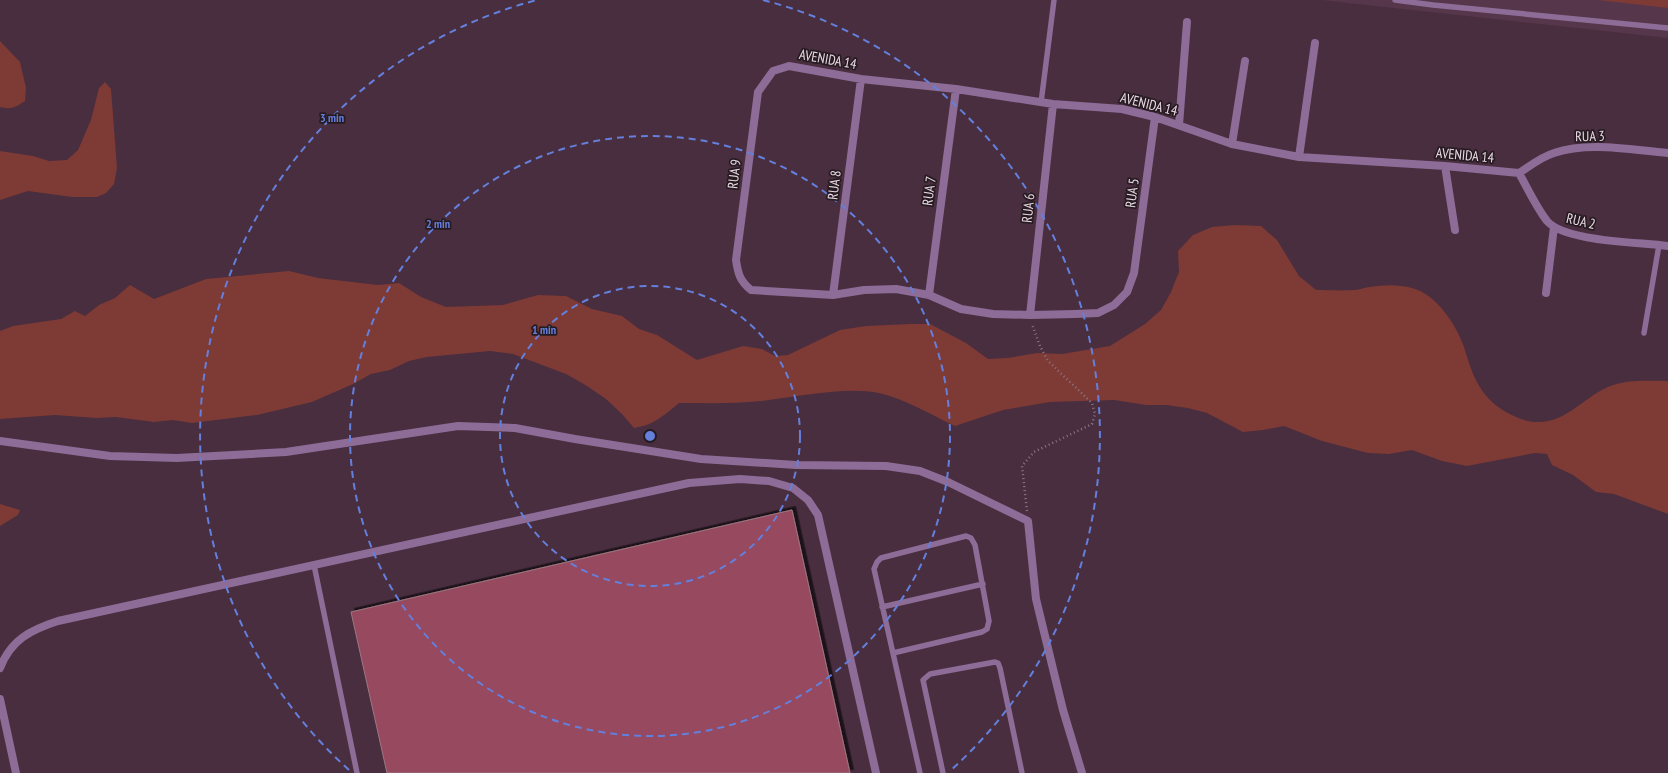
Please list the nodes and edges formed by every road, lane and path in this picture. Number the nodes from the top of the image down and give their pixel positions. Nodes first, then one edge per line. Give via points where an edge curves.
1 (1054, 0) edge
2 (1395, 0) edge
3 (1433, 3) edge
4 (1188, 22) dead end
5 (1668, 28) edge
6 (1315, 43) dead end
7 (1245, 61) dead end
8 (861, 79) junction
9 (956, 89) junction
10 (758, 92) joint
11 (1040, 102) junction
12 (1053, 104) junction
13 (1155, 116) junction
14 (1179, 125) junction
15 (1232, 144) junction
16 (1668, 153) edge
17 (1299, 157) junction
18 (1445, 166) junction
19 (1519, 173) junction
20 (1554, 227) junction
21 (1455, 230) dead end
22 (1658, 245) junction
23 (1668, 246) edge
24 (736, 260) joint
25 (1546, 293) dead end
26 (833, 295) junction
27 (929, 295) junction
28 (1030, 315) junction
29 (1644, 333) dead end
30 (0, 441) edge
31 (1028, 521) junction
32 (314, 565) junction
33 (983, 584) junction
34 (882, 607) junction
35 (893, 653) junction
36 (0, 668) edge
37 (0, 699) edge
38 (16, 773) edge
39 (357, 773) edge
40 (876, 773) edge
41 (920, 773) edge
42 (943, 773) edge
43 (1022, 773) edge
44 (1082, 773) edge

1 - 11 lane
2 - 3 lane
3 - 5 lane
4 - 14 street
6 - 17 street
7 - 15 street
8 - 9 street, AVENIDA 14
8 - 10 street, AVENIDA 14 via 789,66 773,71
8 - 26 street, RUA 8
9 - 11 street, AVENIDA 14
9 - 27 street, RUA 7
10 - 24 street, RUA 9
11 - 12 street, AVENIDA 14
12 - 13 street, AVENIDA 14 via 1122,109
12 - 28 street, RUA 6
13 - 14 street, AVENIDA 14
13 - 28 street, RUA 5 via 1134,273 1127,292 1114,305 1098,313
14 - 15 street, AVENIDA 14
15 - 17 street, AVENIDA 14
16 - 19 street, RUA 3 via 1574,148 1553,153
17 - 18 street, AVENIDA 14
18 - 19 street, AVENIDA 14
18 - 21 street
19 - 20 street, RUA 2 via 1547,221
20 - 22 street, RUA 2 via 1579,237
20 - 25 street
22 - 23 street, RUA 2
22 - 29 lane
24 - 26 street, RUA 5 via 738,275 750,290
26 - 27 street, RUA 5 via 864,290 896,289
27 - 28 street, RUA 5 via 961,309 993,314
28 - 31 path via 1048,361 1092,404 1095,414 1092,424 1034,452 1022,466
30 - 31 street via 110,456 177,458 286,452 458,426 515,428 701,459 796,465 886,466 920,471
31 - 44 street via 1036,599 1063,710
32 - 36 street via 43,625 14,643
32 - 39 lane
32 - 40 street via 688,483 740,479 769,481 793,488 808,500 818,515
33 - 34 lane
33 - 34 lane via 975,545 971,538 966,536 881,558 876,562 874,569
33 - 35 lane via 990,621 987,629
34 - 35 lane
35 - 41 lane
37 - 38 street
42 - 43 lane via 923,680 930,674 995,662 1000,668

